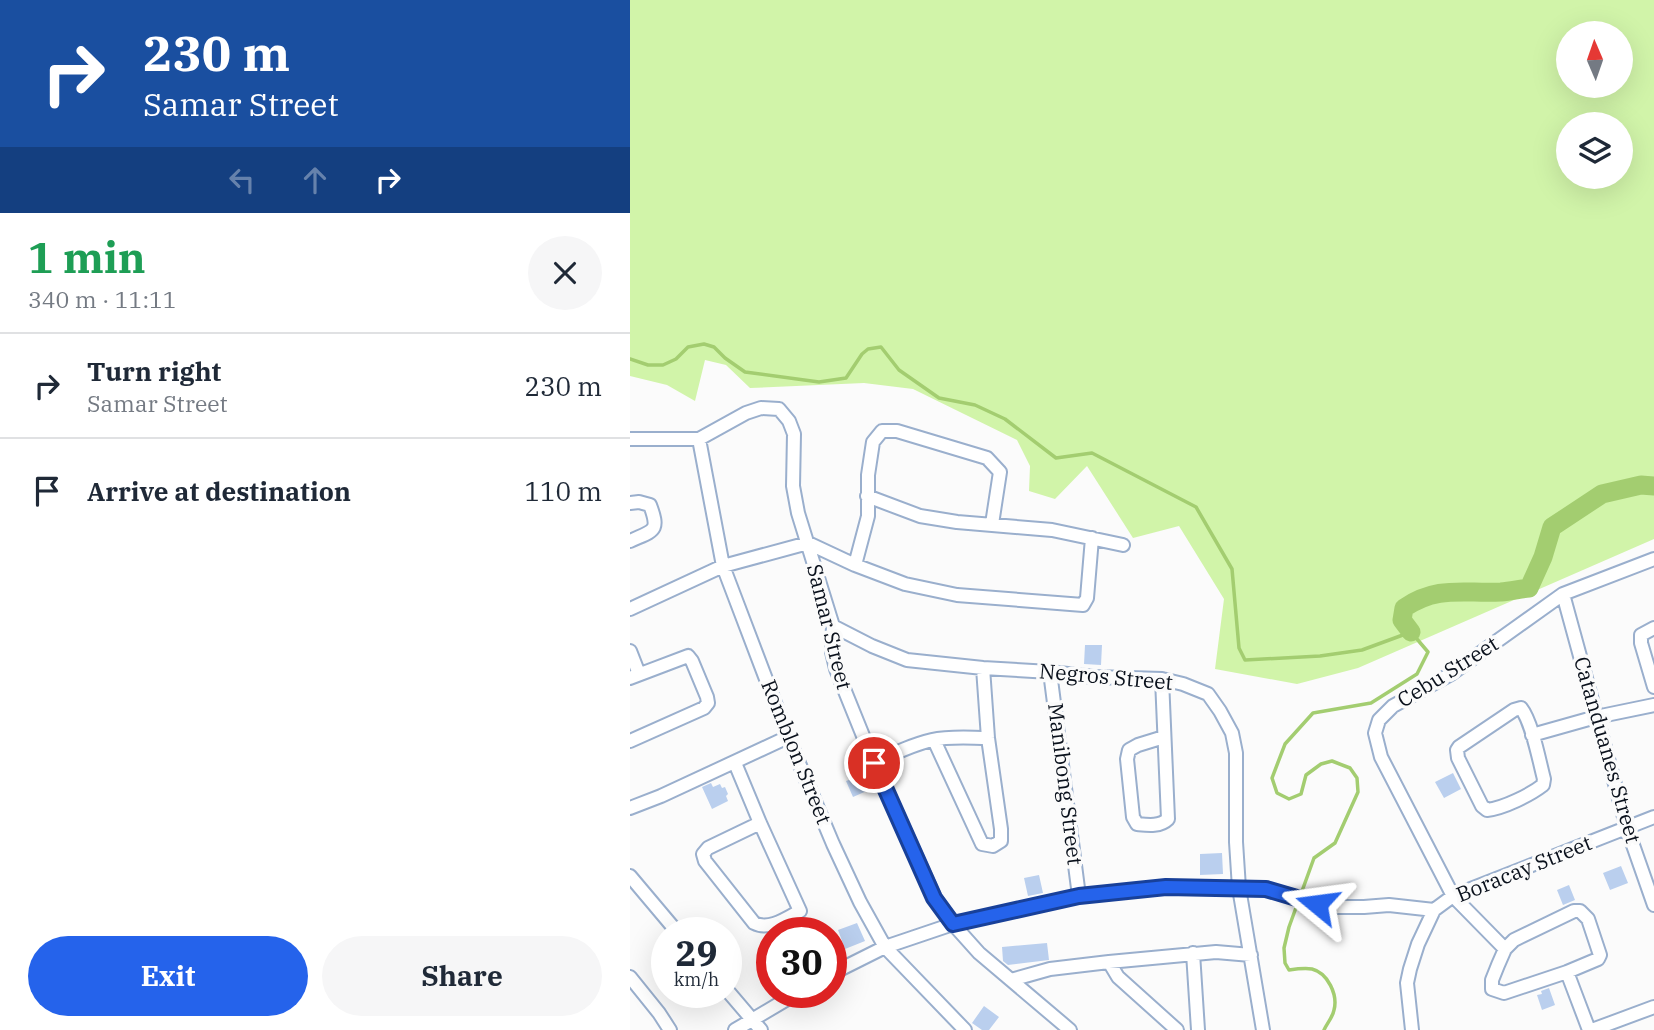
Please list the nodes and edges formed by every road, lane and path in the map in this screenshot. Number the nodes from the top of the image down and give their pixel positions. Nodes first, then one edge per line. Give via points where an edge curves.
1 (632, 435) edge
2 (699, 439) junction
3 (867, 496) junction
4 (630, 503) edge
5 (992, 524) junction
6 (1092, 538) junction
7 (630, 541) edge
8 (808, 543) junction
9 (1123, 545) dead end
10 (1654, 559) edge
11 (855, 565) junction
12 (723, 566) junction
13 (1563, 594) junction
14 (630, 609) edge
15 (833, 626) junction
16 (1654, 628) edge
17 (630, 651) edge
18 (984, 668) junction
19 (1050, 672) junction
20 (635, 676) edge
21 (1162, 679) junction
22 (1654, 687) edge
23 (1654, 705) edge
24 (1596, 718) junction
25 (1532, 735) junction
26 (788, 737) junction
27 (1164, 737) junction
28 (988, 738) junction
29 (934, 740) junction
30 (630, 741) edge
31 (735, 763) junction
32 (874, 763) junction
33 (630, 808) edge
34 (1654, 817) edge
35 (760, 823) junction
36 (1628, 828) junction
37 (630, 876) edge
38 (1239, 888) junction
39 (1452, 895) junction
40 (1079, 896) junction
41 (1654, 905) edge
42 (1434, 910) junction
43 (665, 917) edge
44 (953, 924) junction
45 (885, 947) junction
46 (1505, 949) junction
47 (1192, 953) junction
48 (1251, 955) junction
49 (1109, 962) junction
50 (847, 966) edge
51 (1567, 972) junction
52 (630, 977) edge
53 (1011, 980) junction
54 (1654, 1007) edge
55 (742, 1008) edge
56 (779, 1008) edge
57 (757, 1025) edge
58 (670, 1030) edge
59 (735, 1030) edge
60 (965, 1030) edge
61 (1070, 1030) edge
62 (1177, 1030) edge
63 (1198, 1030) edge
64 (1263, 1030) edge
65 (1412, 1030) edge
66 (1590, 1030) edge

1 - 2 street
2 - 8 street, Samar Street via 761,408 779,409 794,434 793,486
2 - 12 street, Romblon Street
3 - 5 street via 920,516
3 - 5 street via 873,442 883,431 897,430 987,458 1000,472
3 - 11 street via 868,516
4 - 7 street via 650,505 656,522 655,528
5 - 6 street
6 - 9 street
6 - 11 street via 1083,605 957,595 905,584
8 - 11 street
8 - 12 street
8 - 15 street, Samar Street
10 - 13 street, Cebu Street
12 - 14 street
12 - 26 street, Romblon Street
13 - 24 street, Catanduanes Street
13 - 39 street, Cebu Street via 1451,674 1393,706 1379,720 1375,733 1381,757
15 - 18 street, Negros Street via 907,660
15 - 32 street, Samar Street via 836,669
16 - 22 street via 1641,635
17 - 20 street
18 - 19 street, Negros Street
18 - 28 street
19 - 21 street, Negros Street
19 - 40 street, Manibong Street
20 - 30 street via 688,656 708,703
21 - 27 street
21 - 38 street, Negros Street via 1208,694 1232,733
23 - 24 street
24 - 25 street
24 - 36 street, Catanduanes Street
25 - 25 street via 1543,785 1487,810 1457,750 1521,708
26 - 31 street
26 - 45 street, Romblon Street via 832,844
27 - 27 street via 1168,819 1157,825 1137,824 1129,750
28 - 29 street
28 - 29 street via 1002,829 1000,841 993,846 982,844
29 - 32 street
31 - 33 street
31 - 35 street
32 - 44 street, Samar Street via 934,898
34 - 36 street, Boracay Street
35 - 35 street via 800,911 773,925 760,926 703,854
36 - 39 street, Boracay Street
36 - 41 street, Catanduanes Street
37 - 43 street
38 - 40 street via 1166,887
38 - 42 street via 1266,889 1338,907 1388,905
38 - 48 street, Negros Street
39 - 42 street, Boracay Street
39 - 46 street
40 - 44 street
42 - 65 street, Boracay Street via 1408,976
44 - 45 street
44 - 53 street, Samar Street
45 - 50 street
45 - 60 street, Romblon Street
46 - 51 street via 1492,989 1504,993
46 - 51 street via 1514,940 1580,911 1588,919 1600,955
47 - 48 street
47 - 49 street
47 - 63 street
48 - 64 street, Negros Street
49 - 53 street via 1050,969
49 - 62 street via 1118,977
51 - 66 street
52 - 58 street
53 - 61 street, Samar Street
54 - 66 street
55 - 57 street
56 - 57 street
57 - 59 street

